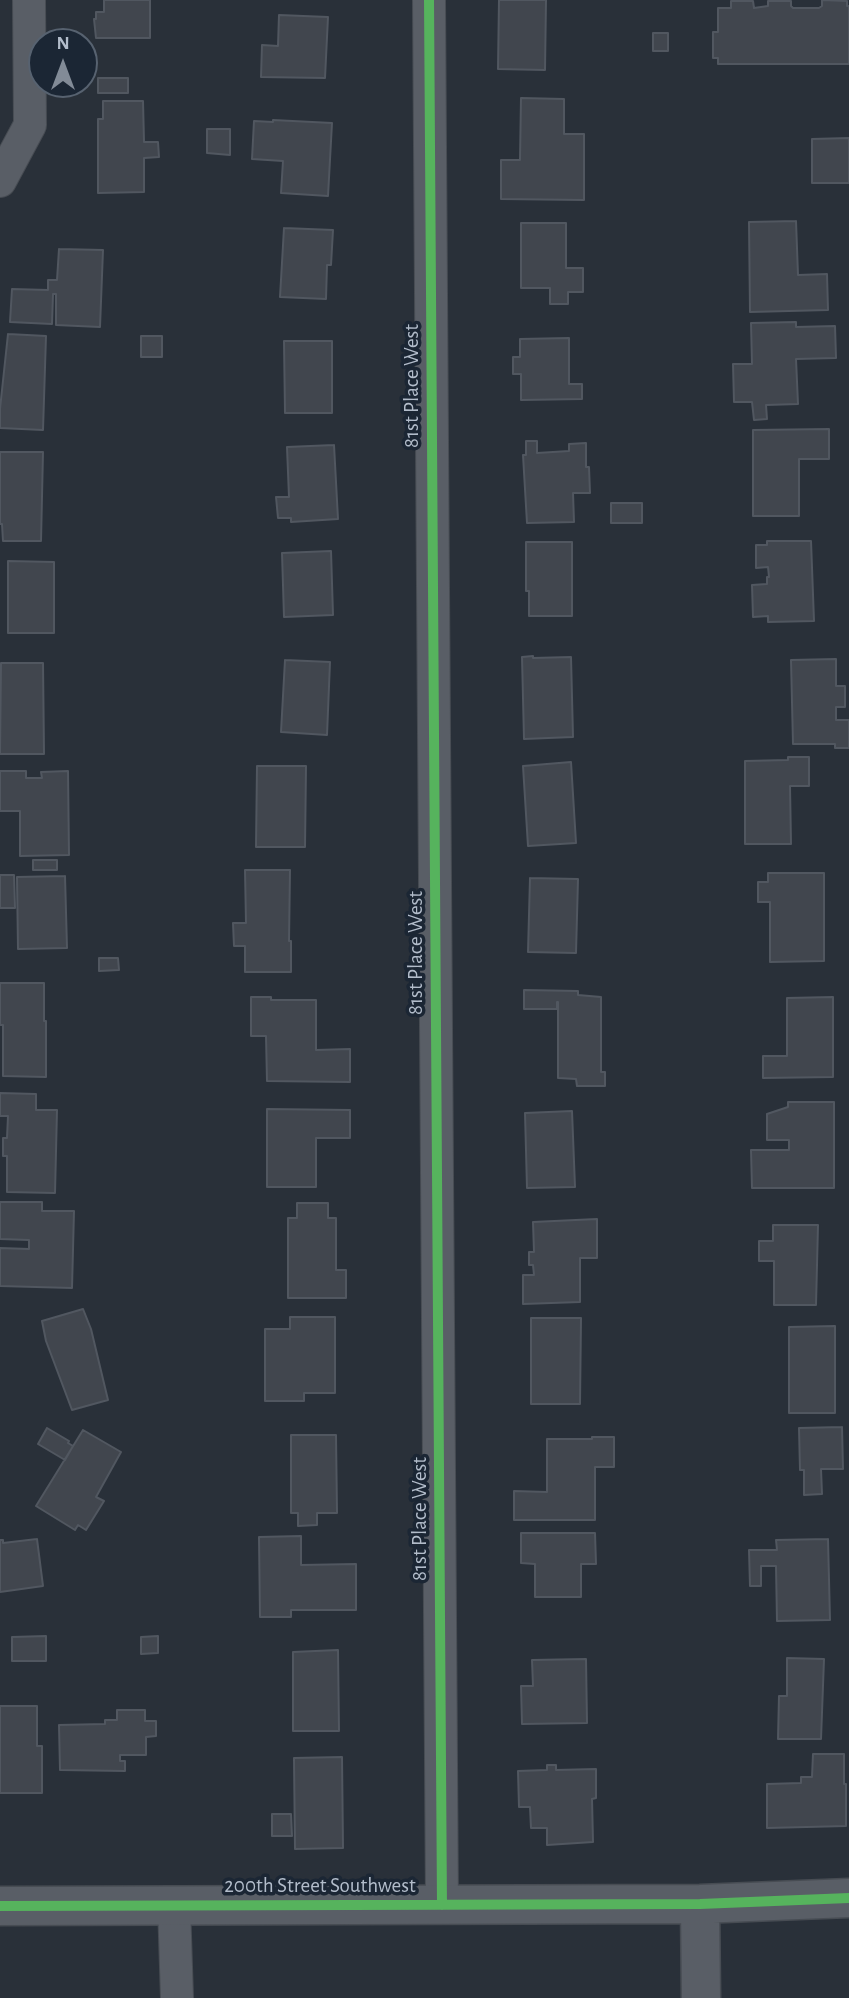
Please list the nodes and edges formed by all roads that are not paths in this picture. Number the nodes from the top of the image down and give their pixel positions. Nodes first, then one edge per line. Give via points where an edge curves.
1 (29, 0) edge
2 (429, 0) edge
3 (0, 181) edge
4 (849, 1898) edge
5 (700, 1904) junction
6 (174, 1905) junction
7 (442, 1905) junction
8 (0, 1906) edge
9 (177, 1998) edge
10 (701, 1998) edge

1 - 3 street via 30,125
2 - 7 street, 81st Place West
4 - 5 street, 200th Street Southwest
5 - 7 street, 200th Street Southwest
5 - 10 street
6 - 7 street, 200th Street Southwest
6 - 8 street, 200th Street Southwest
6 - 9 street

